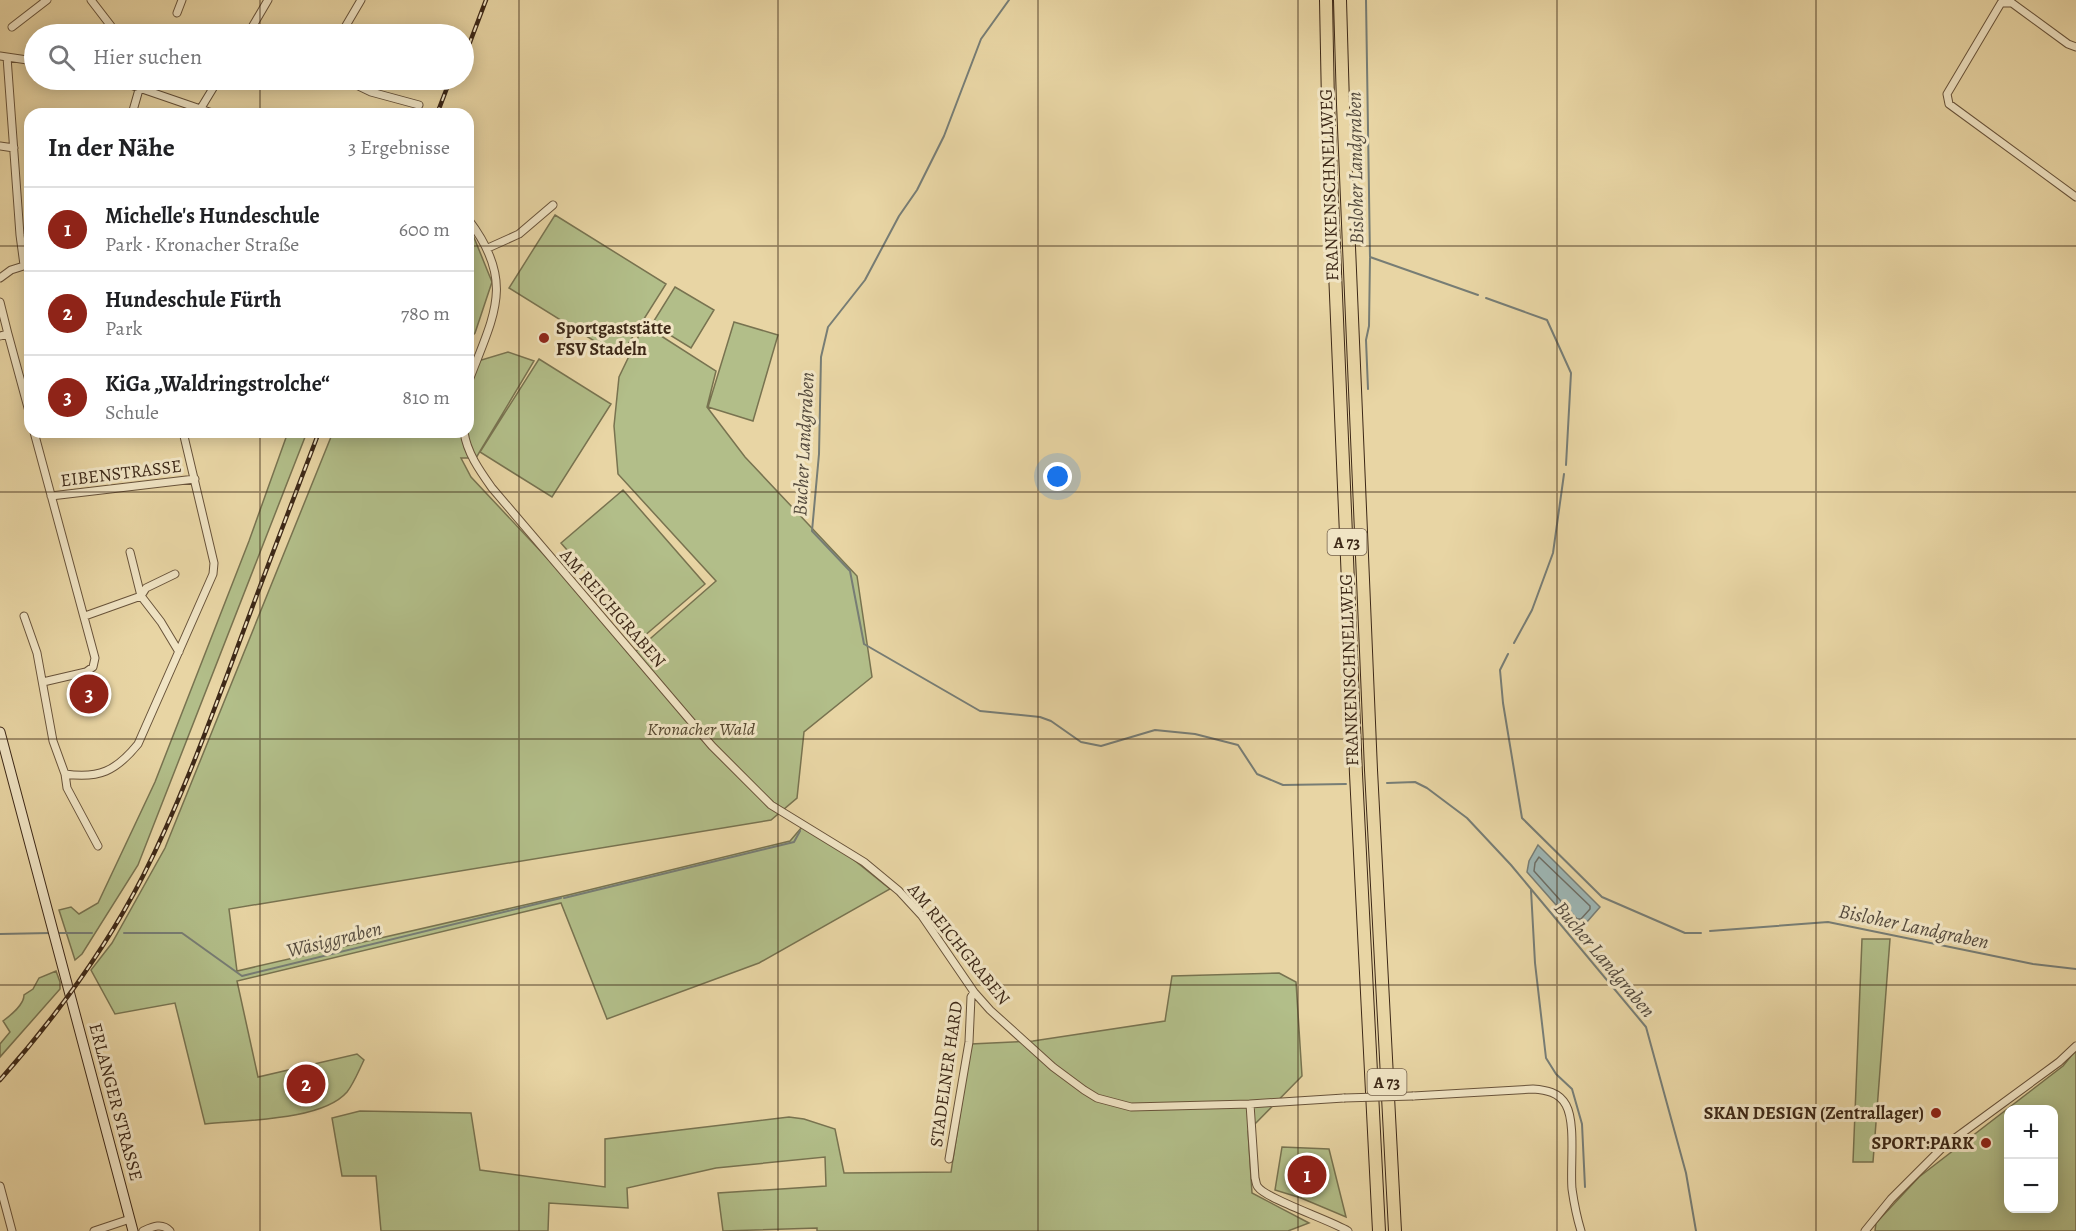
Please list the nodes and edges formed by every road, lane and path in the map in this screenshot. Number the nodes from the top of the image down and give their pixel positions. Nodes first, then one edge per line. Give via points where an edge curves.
1 (47, 0) edge
2 (91, 0) edge
3 (182, 0) edge
4 (268, 0) edge
5 (360, 0) edge
6 (1326, 0) edge
7 (1340, 0) edge
8 (177, 13) dead end
9 (109, 24) edge
10 (254, 24) edge
11 (347, 24) edge
12 (12, 27) dead end
13 (2076, 47) edge
14 (4, 56) edge
15 (24, 59) edge
16 (139, 90) edge
17 (151, 90) edge
18 (212, 90) edge
19 (367, 90) edge
20 (419, 105) dead end
21 (134, 108) edge
22 (201, 108) joint
23 (0, 146) edge
24 (14, 148) junction
25 (2076, 197) edge
26 (553, 205) dead end
27 (474, 228) edge
28 (488, 248) junction
29 (24, 252) edge
30 (24, 266) edge
31 (0, 278) edge
32 (0, 302) edge
33 (4, 335) edge
34 (474, 367) edge
35 (24, 380) edge
36 (36, 438) edge
37 (185, 438) edge
38 (465, 438) edge
39 (195, 479) junction
40 (51, 496) junction
41 (130, 552) dead end
42 (175, 574) dead end
43 (141, 596) junction
44 (24, 616) dead end
45 (85, 616) junction
46 (179, 652) junction
47 (43, 682) junction
48 (0, 732) edge
49 (65, 774) junction
50 (98, 846) dead end
51 (974, 993) junction
52 (2076, 1046) edge
53 (1250, 1104) junction
54 (950, 1159) dead end
55 (0, 1186) edge
56 (130, 1219) junction
57 (1868, 1230) edge
58 (12, 1231) edge
59 (94, 1231) edge
60 (134, 1231) edge
61 (143, 1231) edge
62 (170, 1231) edge
63 (1348, 1231) edge
64 (1379, 1231) edge
65 (1395, 1231) edge
66 (1581, 1231) edge

1 - 12 street
2 - 9 street
3 - 8 street
4 - 10 street
5 - 11 street
6 - 64 highway, FRANKENSCHNELLWEG / A 73 via 1356,774
7 - 65 highway, FRANKENSCHNELLWEG / A 73 via 1371,770
13 - 25 street via 2012,3 2001,3 1947,94 1949,104
14 - 15 street
14 - 24 street
16 - 21 street
17 - 22 street
18 - 22 street
19 - 20 street
23 - 24 street
24 - 29 street
26 - 28 street via 519,234
27 - 28 street
28 - 34 street via 498,293
30 - 31 street
32 - 33 street
33 - 35 street
36 - 40 street
37 - 39 street
38 - 51 street, AM REICHGRABEN via 492,488 712,746 771,805 864,862 899,891 922,916
39 - 40 street, EIBENSTRASSE
39 - 46 street via 214,563 213,574
40 - 45 street
41 - 43 street
42 - 43 street via 146,588
43 - 45 street
43 - 46 street
44 - 47 street
45 - 47 street via 93,667
46 - 49 street via 138,744 125,760 109,771 86,777
47 - 49 street via 53,741
48 - 56 main road, ERLANGER STRASSE
49 - 50 street via 67,788
51 - 53 street, AM REICHGRABEN via 1053,1067 1097,1098 1131,1107
51 - 54 street, STADELNER HARD via 970,997 969,1042
52 - 57 street via 1943,1147 1891,1199
53 - 63 street via 1258,1188
53 - 66 street, AM REICHGRABEN, bridge via 1533,1089 1556,1094 1565,1103 1570,1118 1572,1190
55 - 58 street
56 - 59 street
56 - 60 main road, ERLANGER STRASSE
61 - 62 street via 154,1226

